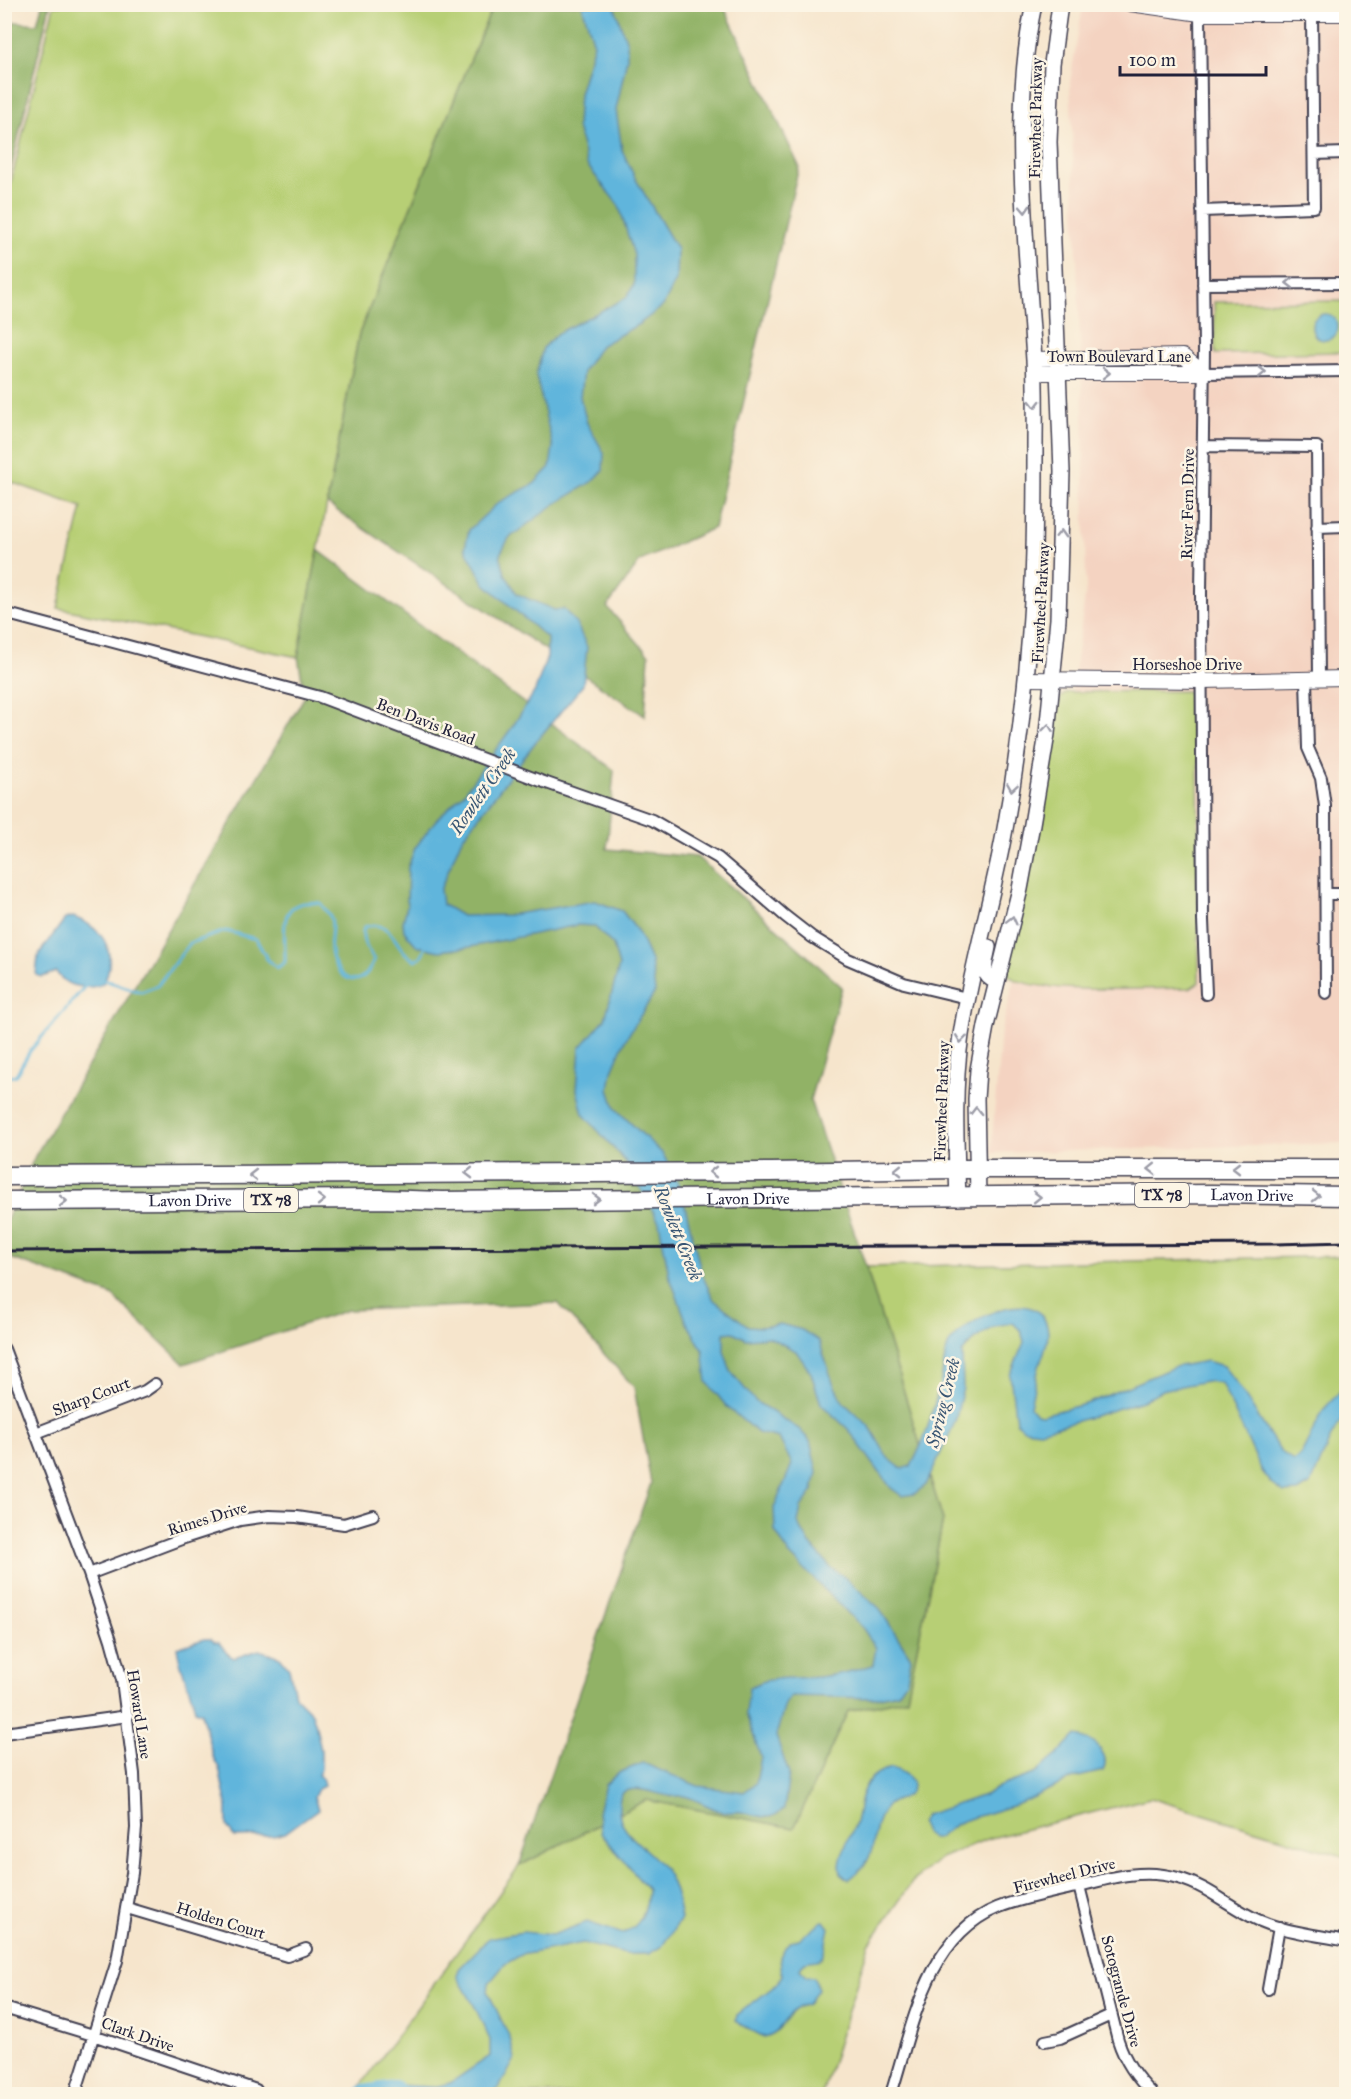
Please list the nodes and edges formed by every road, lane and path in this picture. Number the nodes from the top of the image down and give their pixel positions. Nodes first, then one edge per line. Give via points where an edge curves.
1 (1034, 4) edge
2 (1060, 4) edge
3 (1130, 4) edge
4 (1329, 9) edge
5 (1312, 13) junction
6 (1200, 14) junction
7 (1347, 14) edge
8 (1347, 153) edge
9 (1314, 154) junction
10 (1202, 211) junction
11 (1347, 283) edge
12 (1203, 284) junction
13 (1034, 366) junction
14 (1059, 366) junction
15 (1347, 371) edge
16 (1204, 373) junction
17 (1203, 446) junction
18 (1347, 526) edge
19 (1317, 527) junction
20 (4, 613) edge
21 (1347, 678) edge
22 (1027, 679) junction
23 (1312, 679) junction
24 (1053, 680) junction
25 (1202, 681) junction
26 (1006, 826) junction
27 (1326, 894) junction
28 (1347, 894) edge
29 (997, 982) junction
30 (1326, 993) dead end
31 (1206, 994) dead end
32 (967, 998) junction
33 (1210, 1168) junction
34 (1347, 1168) edge
35 (957, 1169) junction
36 (977, 1169) junction
37 (4, 1176) edge
38 (1104, 1196) junction
39 (1347, 1196) edge
40 (978, 1197) junction
41 (958, 1198) junction
42 (4, 1202) edge
43 (4, 1349) edge
44 (155, 1384) dead end
45 (36, 1433) junction
46 (373, 1515) dead end
47 (89, 1574) junction
48 (128, 1716) junction
49 (4, 1733) edge
50 (1079, 1886) junction
51 (126, 1908) junction
52 (1279, 1927) junction
53 (1347, 1941) edge
54 (306, 1949) dead end
55 (1268, 1989) dead end
56 (4, 2008) edge
57 (1111, 2015) junction
58 (93, 2035) junction
59 (1045, 2041) dead end
60 (75, 2094) edge
61 (258, 2094) edge
62 (891, 2094) edge
63 (1153, 2094) edge

1 -> 13 main road, Firewheel Parkway via 1027,38 1023,116
2 - 14 main road, Firewheel Parkway via 1049,131
3 - 6 street
4 - 5 street
4 - 7 street
5 - 6 street
5 - 9 street
6 - 10 street, River Fern Drive
8 - 9 street
9 - 10 street via 1314,207
10 - 12 street, River Fern Drive
11 -> 12 street
12 - 16 street, River Fern Drive
13 - 14 street, Town Boulevard Lane
13 -> 22 main road, Firewheel Parkway via 1035,544
14 - 16 street, Town Boulevard Lane
24 -> 14 main road, Firewheel Parkway via 1062,529
16 -> 15 street, Town Boulevard Lane
16 - 17 street, River Fern Drive
17 - 19 street via 1317,447
17 - 25 street, River Fern Drive
18 - 19 street
19 - 23 street
20 - 32 street, Ben Davis Road via 320,697 652,820 700,846 812,937 848,958 904,983
21 - 23 street, Horseshoe Drive
22 - 24 street, Horseshoe Drive
22 -> 26 main road, Firewheel Parkway
23 - 25 street, Horseshoe Drive
23 - 27 street via 1308,748 1321,778 1326,806
24 - 25 street, Horseshoe Drive
29 -> 24 main road, Firewheel Parkway via 1020,889
25 - 31 street, River Fern Drive
26 - 29 main road via 1004,870 985,973
26 - 32 main road, Firewheel Parkway
27 - 28 street
27 - 30 street
36 -> 29 main road, Firewheel Parkway via 978,1070
32 -> 35 main road, Firewheel Parkway via 956,1081
34 -> 33 main road, Lavon Drive / TX 78
33 -> 36 main road, Lavon Drive / TX 78
33 - 38 main road via 1207,1179 1198,1184 1127,1187
35 - 36 main road, Lavon Drive / TX 78
35 -> 37 main road, Lavon Drive / TX 78
35 - 41 main road, Firewheel Parkway
36 - 40 main road, Firewheel Parkway
38 -> 39 main road, Lavon Drive / TX 78
40 -> 38 main road, Lavon Drive / TX 78
40 - 41 main road, Lavon Drive / TX 78
42 -> 41 main road, Lavon Drive / TX 78
43 - 45 street, Howard Lane
44 - 45 street, Sharp Court
45 - 47 street, Howard Lane
46 - 47 street, Rimes Drive via 344,1524 297,1517 240,1520
47 - 48 street, Howard Lane via 122,1680
48 - 49 street
48 - 51 street, Howard Lane via 136,1828
50 - 52 street, Firewheel Drive via 1126,1875 1166,1875 1198,1885 1260,1922
50 - 57 street, Sotogrande Drive
50 - 62 street, Firewheel Drive via 996,1909 953,1940 930,1975
51 - 54 street, Holden Court via 287,1956
51 - 58 street, Howard Lane via 117,1960
52 - 53 street, Firewheel Drive
52 - 55 street
56 - 58 street, Clark Drive
57 - 59 street
57 - 63 street, Sotogrande Drive via 1128,2064
58 - 60 street, Howard Lane
58 - 61 street, Clark Drive via 256,2090

